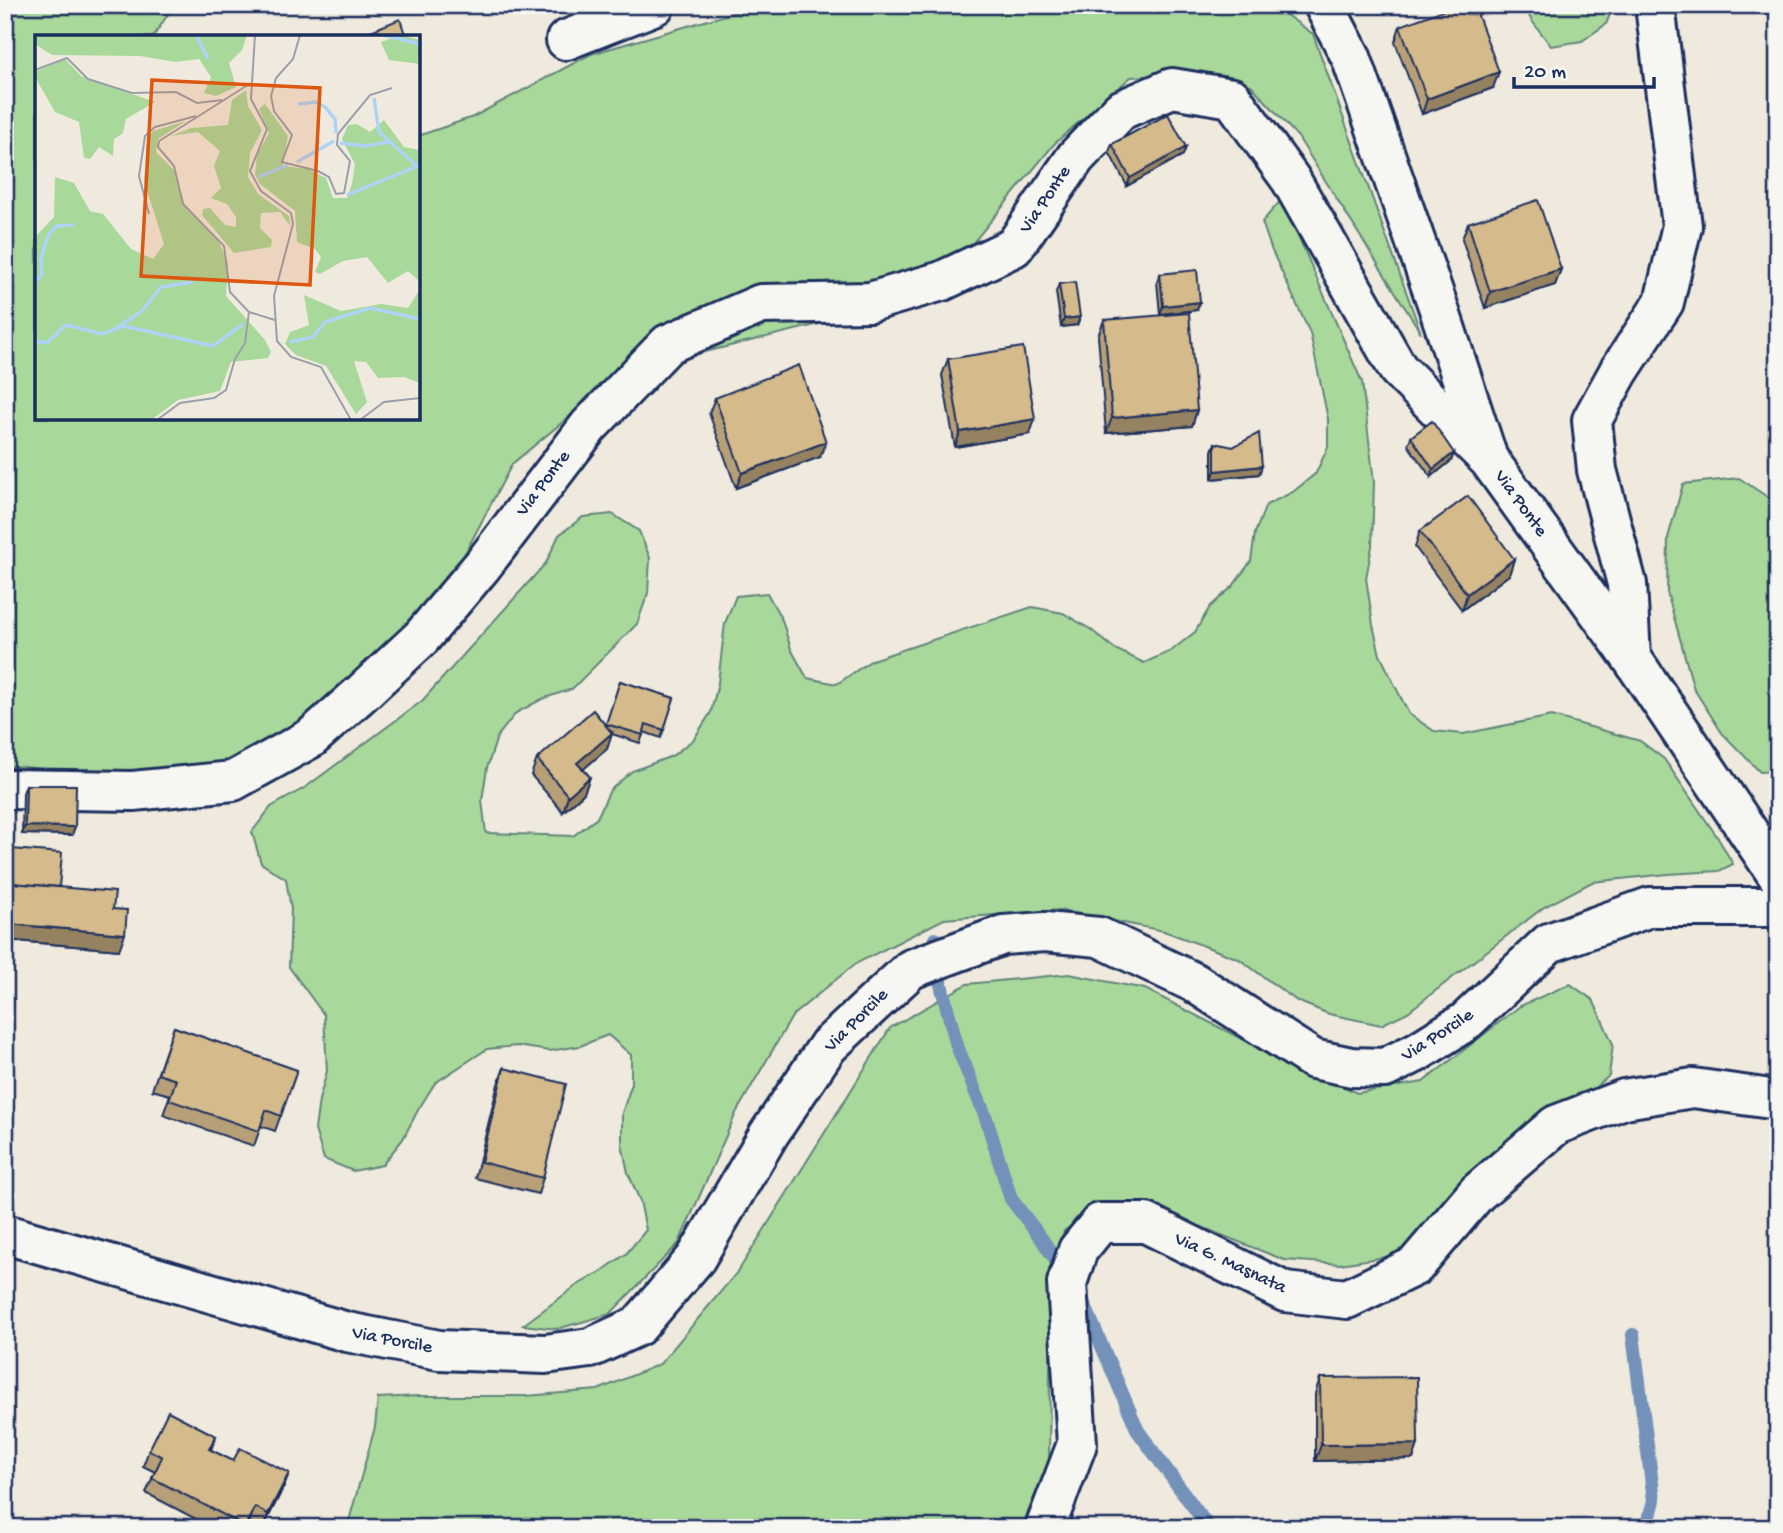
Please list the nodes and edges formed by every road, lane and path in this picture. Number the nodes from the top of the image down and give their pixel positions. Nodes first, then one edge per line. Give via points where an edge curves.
1 (655, 5) edge
2 (1324, 5) edge
3 (1655, 5) edge
4 (566, 40) dead end
5 (1489, 460) junction
6 (1631, 657) junction
7 (5, 789) edge
8 (1778, 876) edge
9 (1778, 907) edge
10 (1778, 1100) edge
11 (5, 1234) edge
12 (1045, 1528) edge

1 - 4 street
2 - 5 street via 1351,57
3 - 6 street via 1682,226 1664,302 1592,420 1597,470 1627,584
5 - 6 street, Via Ponte
5 - 7 street, Via Ponte via 1398,369 1291,180 1232,98 1172,88 1121,110 1076,157 1014,247 942,281 870,302 761,304 668,344 589,426 421,638 311,738 233,780 133,791
6 - 8 street, Via Ponte
9 - 11 street, Via Porcile via 1650,907 1549,943 1465,1022 1385,1068 1352,1068 1312,1059 1195,983 1099,937 1045,932 1003,936 911,969 828,1046 769,1134 696,1258 638,1326 590,1348 545,1354 412,1345 347,1332
10 - 12 street, Via G. Masnata via 1693,1088 1624,1099 1556,1125 1477,1193 1415,1266 1347,1299 1285,1292 1146,1223 1100,1223 1079,1250 1067,1283 1077,1444

